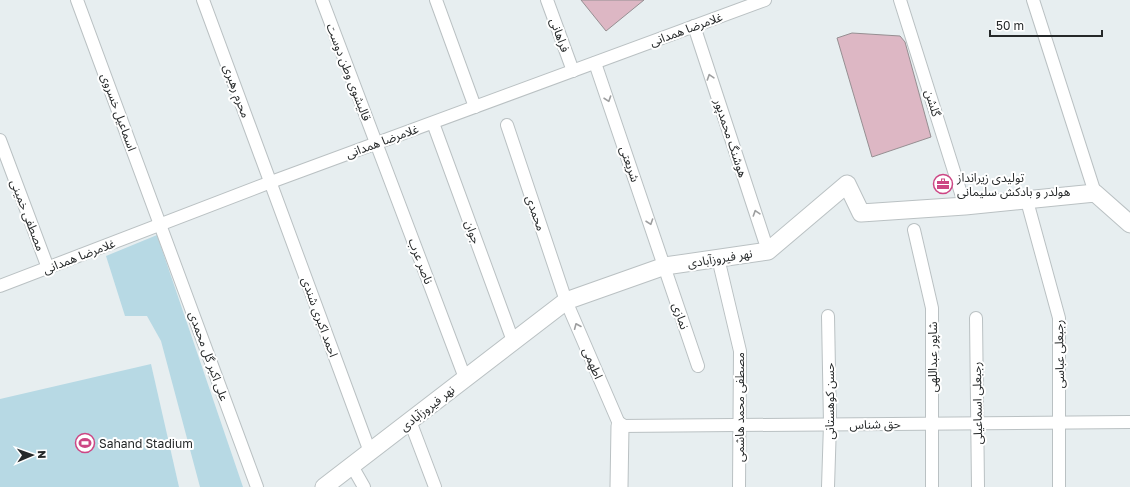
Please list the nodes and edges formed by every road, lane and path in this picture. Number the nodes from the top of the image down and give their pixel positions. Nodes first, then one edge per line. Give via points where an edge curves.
1 (77, 0) edge
2 (203, 0) edge
3 (322, 0) edge
4 (436, 0) edge
5 (547, 0) edge
6 (765, 0) edge
7 (900, 0) edge
8 (1033, 0) edge
9 (694, 26) junction
10 (595, 62) junction
11 (573, 71) junction
12 (475, 107) junction
13 (433, 123) junction
14 (507, 125) dead end
15 (0, 140) edge
16 (376, 143) junction
17 (270, 182) junction
18 (1096, 193) junction
19 (1027, 200) junction
20 (965, 206) junction
21 (160, 224) junction
22 (1130, 224) edge
23 (914, 230) dead end
24 (768, 250) junction
25 (718, 258) junction
26 (664, 266) junction
27 (48, 268) junction
28 (0, 286) edge
29 (566, 301) junction
30 (828, 316) dead end
31 (976, 318) dead end
32 (513, 342) junction
33 (698, 366) dead end
34 (465, 378) junction
35 (410, 421) junction
36 (1060, 422) junction
37 (1130, 422) edge
38 (931, 423) junction
39 (977, 423) junction
40 (830, 424) junction
41 (740, 425) junction
42 (620, 426) junction
43 (370, 452) junction
44 (352, 466) junction
45 (257, 487) edge
46 (324, 487) edge
47 (364, 487) edge
48 (435, 487) edge
49 (619, 487) edge
50 (739, 487) edge
51 (828, 487) edge
52 (932, 487) edge
53 (978, 487) edge
54 (1059, 487) edge

1 - 21 street, اسماعیل خسروی
2 - 17 street, محرم رهبری
3 - 16 street, قالیشوی وطن دوست
4 - 12 street
5 - 11 street, فراهانی
6 - 9 street, غلامرضا همدانی
7 - 20 street, گلشن
8 - 18 street
9 - 10 street, غلامرضا همدانی
24 -> 9 street, هوشنگ محمدپور
10 - 11 street, غلامرضا همدانی
10 -> 26 street, شریعتی
11 - 12 street, غلامرضا همدانی
12 - 13 street, غلامرضا همدانی
13 - 16 street, غلامرضا همدانی
13 - 32 street, جوان
14 - 29 street, محمدی
15 - 27 street, مصطفی خمینی
16 - 17 street, غلامرضا همدانی
16 - 34 street, ناصر عرب
17 - 21 street, غلامرضا همدانی
17 - 43 street, احمد اکبری شندی
18 - 19 street, نهر فیروزآبادی
18 - 22 street
19 - 20 street, نهر فیروزآبادی
19 - 36 street, رجبعلی عباسی via 1059,318
20 - 24 street, نهر فیروزآبادی via 861,213 847,184
21 - 27 street, غلامرضا همدانی
21 - 45 street, علی اکبر گل محمدی
23 - 38 street, شاپور عبداللهی via 932,308
24 - 25 street, نهر فیروزآبادی
25 - 26 street, نهر فیروزآبادی
25 - 41 street, مصطفی محمد هاشمی via 740,351
26 - 29 street, نهر فیروزآبادی
26 - 33 street, نمازی
27 - 28 street, غلامرضا همدانی
29 - 32 street, نهر فیروزآبادی
42 -> 29 street, اطهمی
30 - 40 street, حسن کوهستانی
31 - 39 street, رجبعلی اسماعیلی
32 - 34 street, نهر فیروزآبادی
34 - 35 street, نهر فیروزآبادی
35 - 43 street, نهر فیروزآبادی
35 - 48 street
36 - 37 street, حق شناس
36 - 39 street, حق شناس
36 - 54 street, رجبعلی عباسی
38 - 39 street, حق شناس
38 - 40 street, حق شناس
38 - 52 street, شاپور عبداللهی
39 - 53 street, رجبعلی اسماعیلی
40 - 41 street, حق شناس
40 - 51 street, حسن کوهستانی
41 - 42 street, حق شناس
41 - 50 street, مصطفی محمد هاشمی
42 - 49 street
43 - 44 street, نهر فیروزآبادی
44 - 46 street, نهر فیروزآبادی
44 - 47 street

